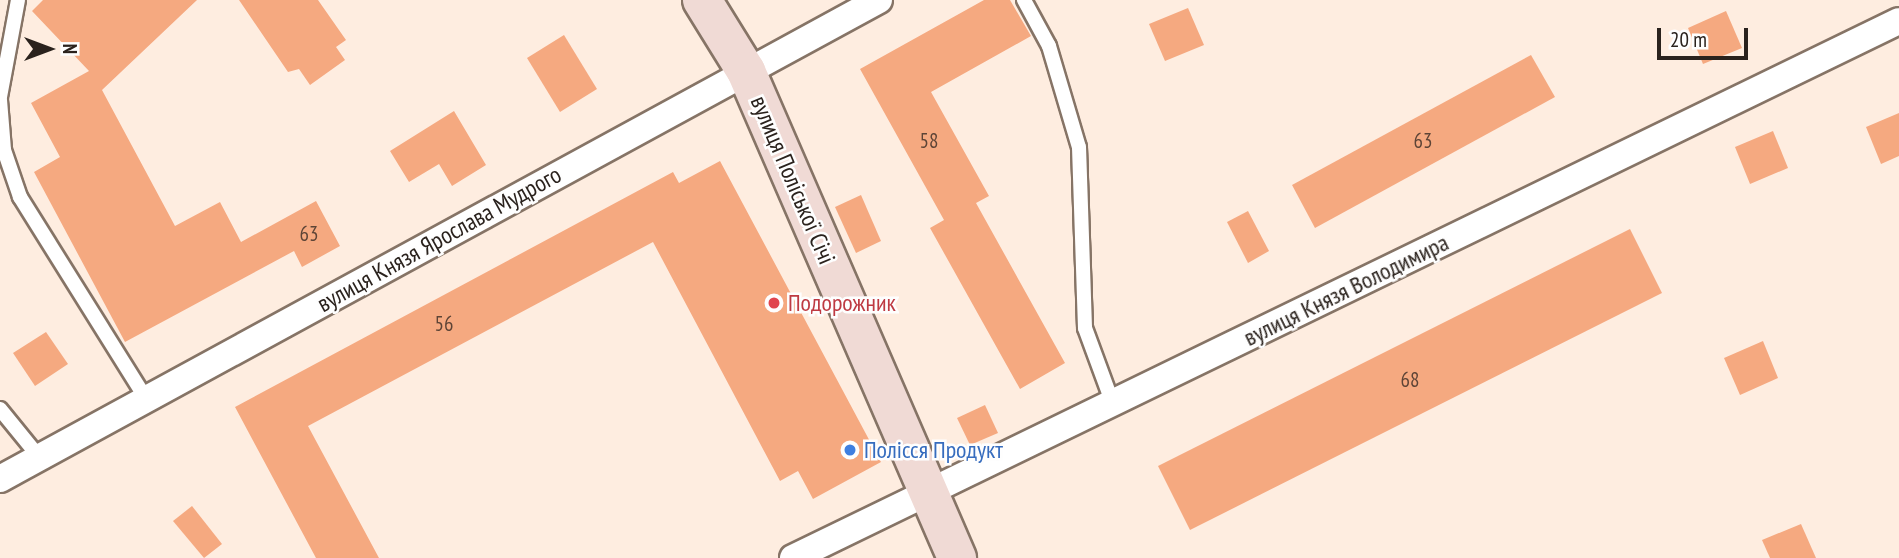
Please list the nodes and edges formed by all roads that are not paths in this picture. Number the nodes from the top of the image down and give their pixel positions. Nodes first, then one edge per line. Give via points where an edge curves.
1 (18, 0) edge
2 (702, 0) edge
3 (879, 0) edge
4 (1024, 0) edge
5 (1899, 21) edge
6 (746, 71) junction
7 (0, 99) edge
8 (147, 400) junction
9 (1113, 404) junction
10 (0, 409) edge
11 (40, 458) junction
12 (0, 479) edge
13 (927, 496) junction
14 (793, 558) edge
15 (957, 558) edge

1 - 7 lane
2 - 6 street, вулиця Поліської Січі
3 - 6 street, вулиця Князя Ярослава Мудрого
4 - 9 lane via 1049,46 1079,147 1084,328
5 - 9 street, вулиця Князя Володимира
6 - 8 street, вулиця Князя Ярослава Мудрого
6 - 13 street, вулиця Поліської Січі
7 - 8 lane via 4,150 20,197
8 - 11 street, вулиця Князя Ярослава Мудрого
9 - 13 street, вулиця Князя Володимира
10 - 11 lane
11 - 12 street, вулиця Князя Ярослава Мудрого
13 - 14 street, вулиця Князя Володимира
13 - 15 street, вулиця Поліської Січі

